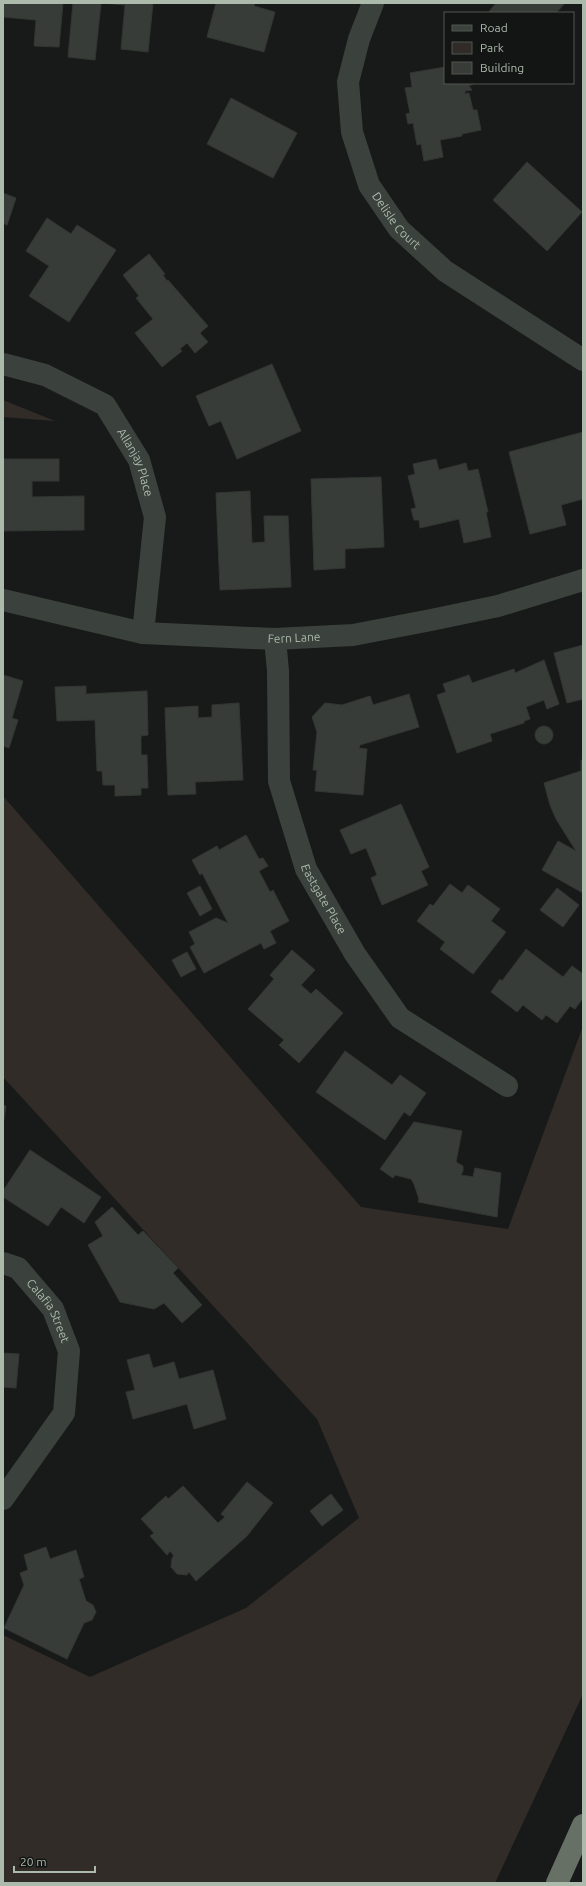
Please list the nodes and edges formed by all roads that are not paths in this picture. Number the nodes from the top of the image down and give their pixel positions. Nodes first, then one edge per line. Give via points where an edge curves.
1 (373, 3) edge
2 (583, 360) edge
3 (3, 364) edge
4 (583, 580) edge
5 (3, 600) edge
6 (143, 633) junction
7 (275, 639) junction
8 (507, 1086) dead end
9 (3, 1263) edge
10 (3, 1499) edge
11 (583, 1825) edge
12 (557, 1883) edge

1 - 2 street, Delisle Court via 359,38 348,82 352,132 370,185 399,229 445,271
3 - 6 street, Allanjay Place via 45,375 105,405 139,460 155,517
4 - 7 street, Fern Lane via 498,606 431,620 354,634
5 - 6 street, Fern Lane
6 - 7 street, Fern Lane
7 - 8 street, Eastgate Place via 278,671 279,781 306,869 355,954 400,1018
9 - 10 street, Calafia Street via 18,1268 53,1309 69,1351 64,1413
11 - 12 highway

